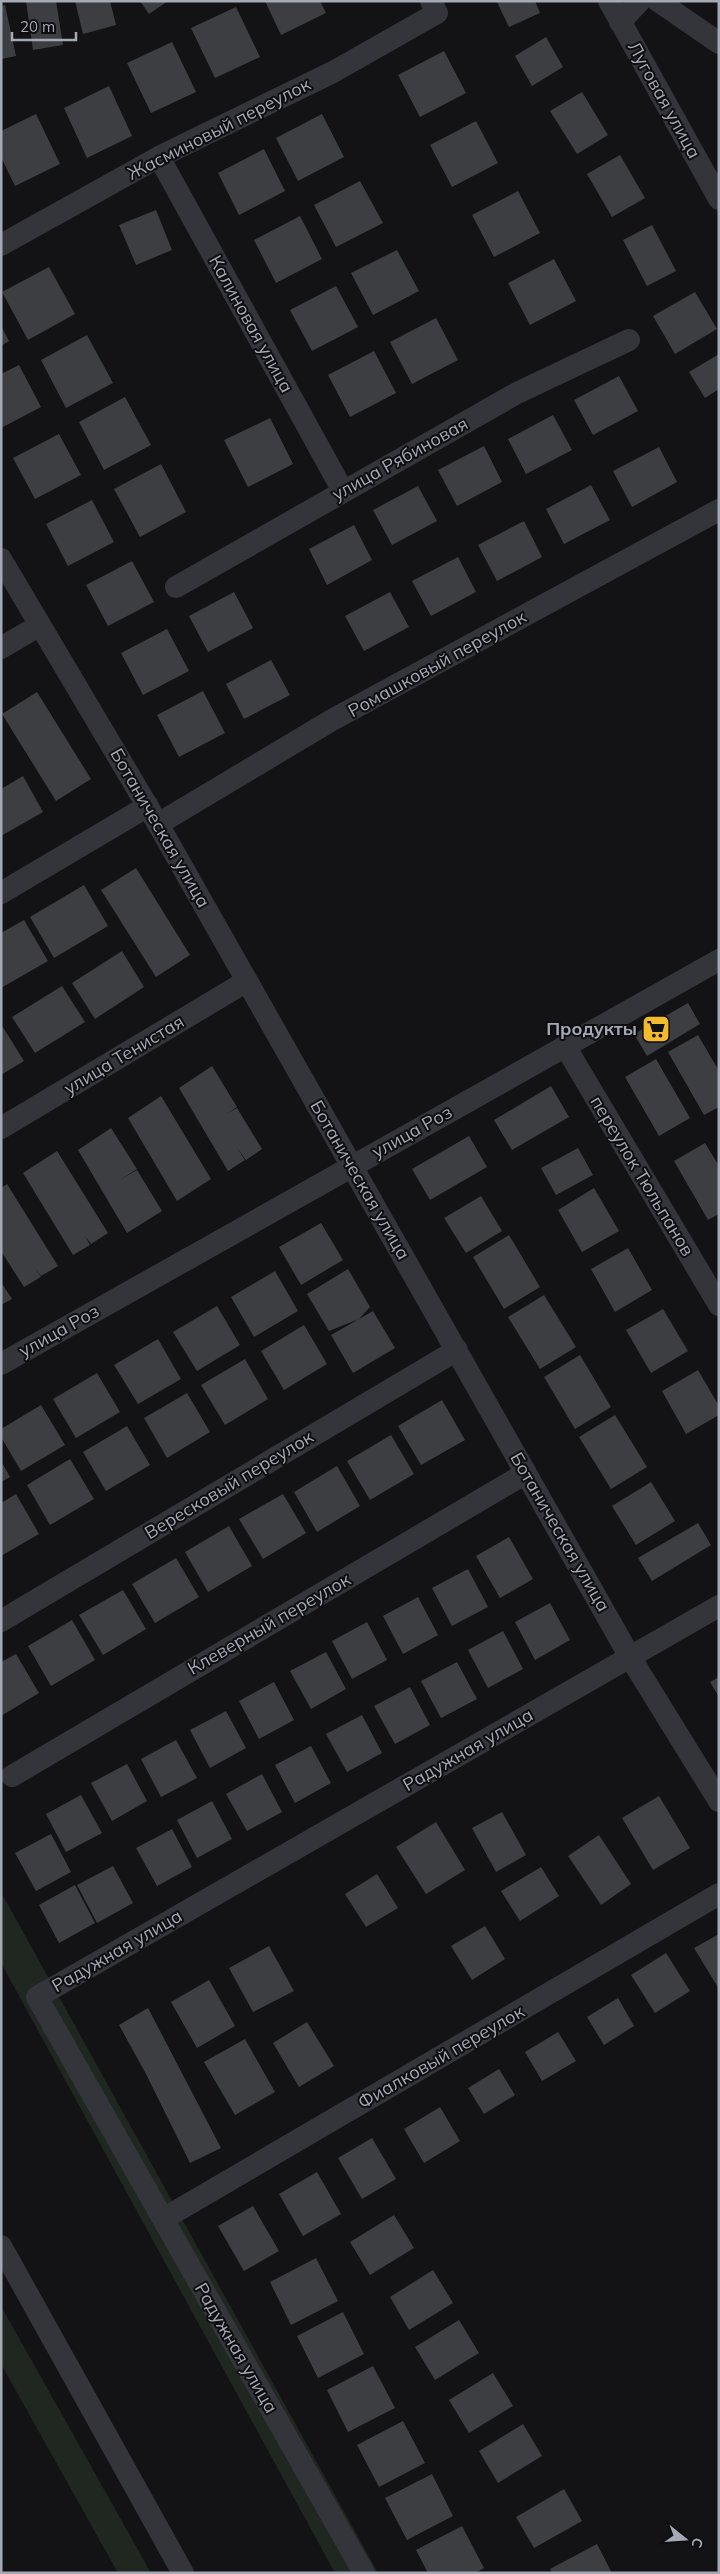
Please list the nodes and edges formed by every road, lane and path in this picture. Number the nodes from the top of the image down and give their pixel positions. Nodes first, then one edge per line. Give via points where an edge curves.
1 (609, 1) edge
2 (640, 1) edge
3 (658, 1) edge
4 (434, 7) edge
5 (620, 22) junction
6 (719, 43) edge
7 (160, 157) junction
8 (719, 199) edge
9 (1, 245) edge
10 (629, 340) dead end
11 (343, 492) junction
12 (719, 510) edge
13 (1, 559) edge
14 (176, 587) dead end
15 (40, 625) junction
16 (1, 648) edge
17 (153, 815) junction
18 (1, 893) edge
19 (719, 960) edge
20 (248, 981) junction
21 (565, 1046) junction
22 (1, 1128) edge
23 (353, 1166) junction
24 (719, 1305) edge
25 (456, 1350) junction
26 (1, 1364) edge
27 (526, 1473) junction
28 (719, 1606) edge
29 (1, 1621) edge
30 (630, 1657) junction
31 (12, 1776) dead end
32 (719, 1801) edge
33 (719, 1894) edge
34 (163, 2219) junction
35 (1, 2246) edge
36 (183, 2573) edge
37 (364, 2573) edge

1 - 5 street, Луговая улица
2 - 5 street
3 - 6 street
4 - 7 street, Жасминовый переулок via 333,72
5 - 8 street, Луговая улица
7 - 9 street, Жасминовый переулок
7 - 11 street, Калиновая улица
10 - 11 street, улица Рябиновая via 518,393
11 - 14 street, улица Рябиновая
12 - 17 street, Ромашковый переулок
13 - 15 street, Ботаническая улица
15 - 16 street
15 - 17 street, Ботаническая улица
17 - 18 street, Ромашковый переулок
17 - 20 street, Ботаническая улица
19 - 21 street, улица Роз
20 - 22 street, улица Тенистая
20 - 23 street, Ботаническая улица
21 - 23 street, улица Роз
21 - 24 street, переулок Тюльпанов
23 - 25 street, Ботаническая улица
23 - 26 street, улица Роз
25 - 27 street, Ботаническая улица
25 - 29 street, Вересковый переулок
27 - 30 street, Ботаническая улица
27 - 31 street, Клеверный переулок
28 - 30 street, Радужная улица
30 - 32 street, Ботаническая улица
30 - 34 street, Радужная улица via 37,1997
33 - 34 street, Фиалковый переулок
34 - 37 street, Радужная улица
35 - 36 street

